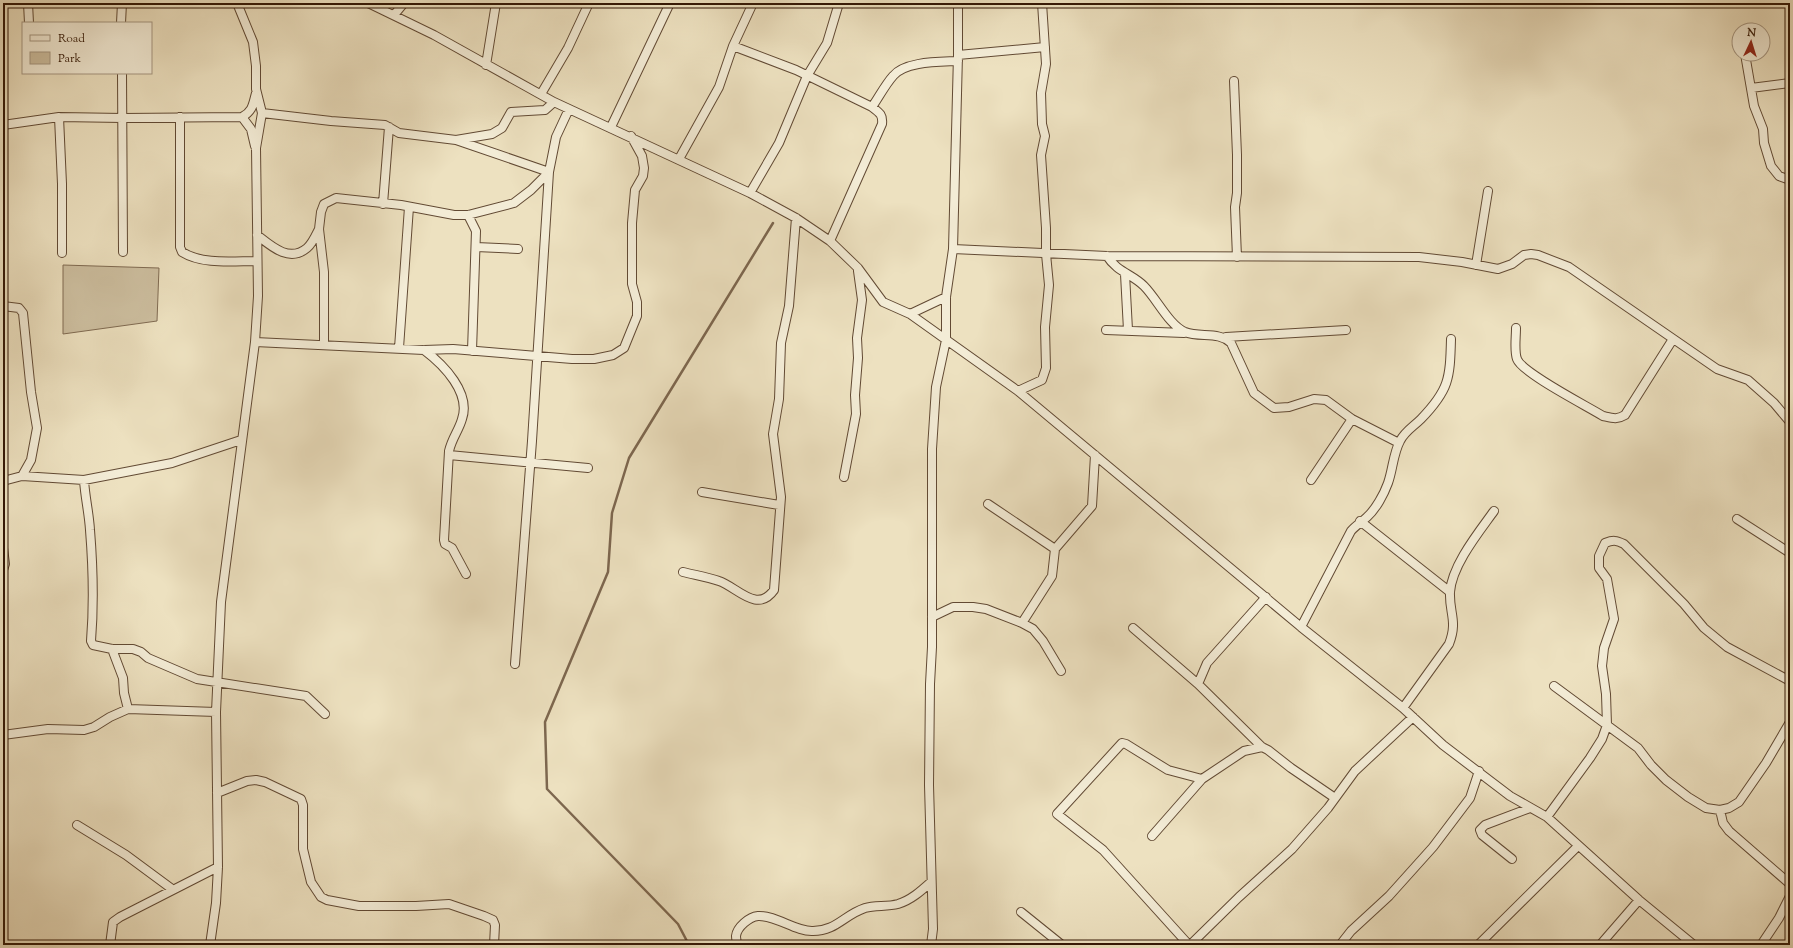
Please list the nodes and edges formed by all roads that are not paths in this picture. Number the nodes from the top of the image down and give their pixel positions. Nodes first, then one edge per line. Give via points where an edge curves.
1 (28, 3) edge
2 (122, 3) edge
3 (237, 3) edge
4 (368, 3) edge
5 (404, 3) edge
6 (496, 3) edge
7 (589, 3) edge
8 (670, 3) edge
9 (753, 3) edge
10 (839, 3) edge
11 (958, 3) edge
12 (1042, 3) edge
13 (394, 16) junction
14 (29, 22) edge
15 (121, 22) edge
16 (733, 46) junction
17 (1045, 48) junction
18 (958, 58) junction
19 (1746, 62) edge
20 (486, 65) junction
21 (122, 74) edge
22 (807, 76) junction
23 (1234, 81) dead end
24 (1790, 83) edge
25 (256, 88) junction
26 (1751, 88) junction
27 (541, 94) junction
28 (554, 102) junction
29 (872, 107) junction
30 (569, 109) junction
31 (262, 113) junction
32 (59, 117) junction
33 (242, 117) junction
34 (123, 118) junction
35 (180, 118) junction
36 (3, 125) edge
37 (389, 127) junction
38 (611, 127) junction
39 (632, 136) junction
40 (456, 140) junction
41 (256, 148) junction
42 (679, 159) junction
43 (549, 172) junction
44 (1790, 180) edge
45 (1488, 191) dead end
46 (750, 193) junction
47 (383, 204) junction
48 (409, 207) junction
49 (468, 215) junction
50 (796, 218) junction
51 (319, 230) junction
52 (257, 235) junction
53 (830, 241) junction
54 (476, 247) junction
55 (518, 249) dead end
56 (953, 249) junction
57 (123, 252) dead end
58 (62, 253) dead end
59 (1046, 254) junction
60 (1107, 256) junction
61 (1237, 257) junction
62 (257, 261) junction
63 (1476, 265) junction
64 (858, 268) junction
65 (1125, 274) junction
66 (946, 297) junction
67 (3, 306) edge
68 (910, 314) junction
69 (1516, 328) dead end
70 (1106, 330) dead end
71 (1128, 330) junction
72 (1346, 330) dead end
73 (1186, 333) junction
74 (1226, 337) junction
75 (1451, 339) dead end
76 (1673, 339) junction
77 (946, 340) junction
78 (255, 342) junction
79 (324, 345) junction
80 (399, 348) junction
81 (424, 350) junction
82 (472, 351) junction
83 (537, 357) junction
84 (1018, 391) junction
85 (1352, 419) junction
86 (1790, 422) edge
87 (241, 440) junction
88 (1399, 443) junction
89 (449, 455) junction
90 (1094, 455) junction
91 (531, 462) junction
92 (588, 468) dead end
93 (22, 476) junction
94 (844, 477) dead end
95 (84, 480) junction
96 (1311, 480) dead end
97 (3, 481) edge
98 (702, 492) dead end
99 (988, 504) dead end
100 (779, 505) junction
101 (1494, 510) dead end
102 (1737, 518) dead end
103 (1360, 521) junction
104 (3, 548) edge
105 (1055, 549) junction
106 (1790, 553) edge
107 (3, 570) edge
108 (683, 572) dead end
109 (466, 574) dead end
110 (1450, 592) junction
111 (1266, 597) junction
112 (932, 617) junction
113 (1022, 623) junction
114 (1301, 627) junction
115 (1133, 628) dead end
116 (112, 650) junction
117 (515, 664) dead end
118 (1061, 671) dead end
119 (1790, 681) edge
120 (217, 683) junction
121 (1198, 684) junction
122 (1554, 686) dead end
123 (1403, 708) junction
124 (128, 709) junction
125 (216, 712) junction
126 (325, 714) dead end
127 (1413, 717) junction
128 (1790, 722) edge
129 (1607, 725) junction
130 (3, 736) edge
131 (1262, 747) junction
132 (1479, 771) junction
133 (1202, 779) junction
134 (217, 793) junction
135 (1335, 798) junction
136 (1530, 808) junction
137 (1720, 810) junction
138 (1546, 817) junction
139 (77, 825) dead end
140 (1152, 836) dead end
141 (1578, 846) junction
142 (1512, 859) dead end
143 (218, 867) junction
144 (931, 882) junction
145 (1790, 884) edge
146 (172, 890) junction
147 (1790, 896) edge
148 (1639, 900) junction
149 (1021, 912) dead end
150 (110, 945) edge
151 (210, 945) edge
152 (494, 945) edge
153 (737, 945) edge
154 (931, 945) edge
155 (1062, 945) edge
156 (1190, 945) edge
157 (1340, 945) edge
158 (1478, 945) edge
159 (1600, 945) edge
160 (1694, 945) edge
161 (1761, 945) edge

1 - 14 street
2 - 15 street
3 - 25 street via 253,42
4 - 13 street
5 - 13 street
6 - 20 street
7 - 27 street via 568,48
8 - 38 street
9 - 16 street
10 - 22 street via 827,43
11 - 18 street
12 - 17 street
13 - 20 street via 434,35
16 - 22 street
16 - 42 street via 719,87
17 - 18 street
17 - 59 street via 1046,64 1041,107 1045,136 1041,155
18 - 29 street via 902,68 893,75
18 - 56 street
19 - 26 street
20 - 27 street
21 - 34 street
22 - 29 street
22 - 46 street via 779,143
23 - 61 street
24 - 26 street
25 - 31 street
25 - 33 street via 253,107
26 - 44 street via 1771,166 1779,176
27 - 28 street
28 - 30 street
28 - 40 street via 545,110 511,112 502,128 492,134
29 - 53 street via 883,118 882,124
30 - 38 street
30 - 43 street via 556,137
31 - 37 street
31 - 41 street
32 - 34 street
32 - 36 street
32 - 58 street
33 - 35 street
33 - 41 street via 247,122
34 - 35 street
34 - 57 street
35 - 62 street via 182,252 197,259
37 - 40 street via 400,133
37 - 47 street
38 - 39 street
39 - 42 street
39 - 83 street via 642,156 644,168 643,176 635,190 632,223 632,276 637,316 624,348 613,355 594,358
40 - 43 street
41 - 52 street
42 - 46 street
43 - 49 street via 514,203
43 - 83 street
45 - 63 street
46 - 50 street
47 - 48 street
47 - 51 street via 336,198 329,200 321,212
48 - 49 street
48 - 80 street
49 - 54 street via 476,231
50 - 53 street
50 - 100 street via 789,306 781,343 773,434 781,497
51 - 52 street via 308,248 284,254
51 - 79 street via 324,272
52 - 62 street
53 - 64 street
54 - 55 street
54 - 82 street
56 - 59 street
56 - 66 street
59 - 60 street
59 - 84 street via 1050,285 1045,327 1046,368 1042,380
60 - 61 street
60 - 65 street via 1113,265
61 - 63 street via 1419,256
62 - 78 street
63 - 76 street via 1498,269 1512,264 1524,255 1538,255 1569,267
64 - 68 street via 883,302
64 - 94 street via 862,300 857,338 856,414
65 - 71 street
65 - 73 street via 1145,287 1177,328
66 - 68 street
66 - 77 street
67 - 93 street via 19,308 22,313 37,428 31,460
68 - 77 street
69 - 76 street via 1517,360 1523,366 1544,382 1603,416 1613,419 1625,415
70 - 71 street
71 - 73 street
72 - 74 street
73 - 74 street
74 - 85 street via 1232,343 1254,393 1274,408 1314,399 1326,400
75 - 88 street via 1450,372 1446,387 1420,420 1405,432
76 - 86 street via 1717,369 1748,380 1774,403
77 - 84 street
77 - 112 street via 936,387 932,442
78 - 79 street
78 - 87 street
79 - 80 street
80 - 81 street
81 - 82 street
81 - 89 street via 438,360 450,375 463,401 462,420 452,438
82 - 83 street
83 - 91 street
84 - 90 street
85 - 88 street
85 - 96 street
87 - 95 street via 172,463
87 - 120 street via 222,602
88 - 103 street via 1384,494 1368,516
89 - 91 street
89 - 109 street via 444,540 452,548
90 - 105 street via 1092,506
90 - 111 street
91 - 92 street
91 - 117 street
93 - 95 street
93 - 97 street
95 - 116 street via 93,569 91,641 97,647
98 - 100 street
99 - 105 street
100 - 108 street via 780,524 774,590 768,597 748,598 720,582
101 - 110 street via 1466,553 1455,574
102 - 106 street
103 - 110 street
103 - 114 street via 1351,531
104 - 107 street
105 - 113 street via 1052,576
110 - 123 street via 1454,621 1449,644
111 - 114 street
111 - 121 street via 1207,663
112 - 113 street via 953,607 973,607 986,609
112 - 144 street via 929,778
113 - 118 street via 1033,629 1043,640
114 - 123 street
115 - 121 street
116 - 120 street via 133,649 182,673
116 - 124 street via 123,678
119 - 129 street via 1727,646 1704,628 1684,604 1624,544 1613,540 1605,543 1599,556 1599,568 1607,580 1614,619 1604,648 1602,666
120 - 125 street
120 - 126 street via 306,696
121 - 131 street
122 - 129 street
123 - 127 street
124 - 125 street
124 - 130 street via 84,730 48,729
125 - 134 street
127 - 132 street via 1443,745
127 - 135 street via 1355,771
128 - 137 street via 1766,764 1738,802 1730,808
129 - 137 street via 1638,748 1666,780 1688,797 1706,808
129 - 138 street via 1590,758
131 - 133 street via 1244,751
131 - 135 street
132 - 136 street via 1510,796
132 - 157 street via 1470,798 1433,847
133 - 140 street
133 - 156 street via 1168,770 1122,743 1057,814 1103,850
134 - 143 street
134 - 152 street via 256,780 301,798 303,849 311,882 320,897 359,906 449,904 493,920
135 - 156 street via 1292,850
136 - 138 street
136 - 142 street via 1485,825 1480,830 1482,835
137 - 145 street via 1723,823 1729,831
138 - 141 street
139 - 146 street via 126,855
141 - 148 street
141 - 158 street
143 - 146 street
143 - 151 street
144 - 153 street via 917,894 898,904 866,908 830,930 812,932 772,918 757,916 742,926 736,935
144 - 154 street
146 - 150 street via 113,922
147 - 161 street
148 - 159 street
148 - 160 street
149 - 155 street

